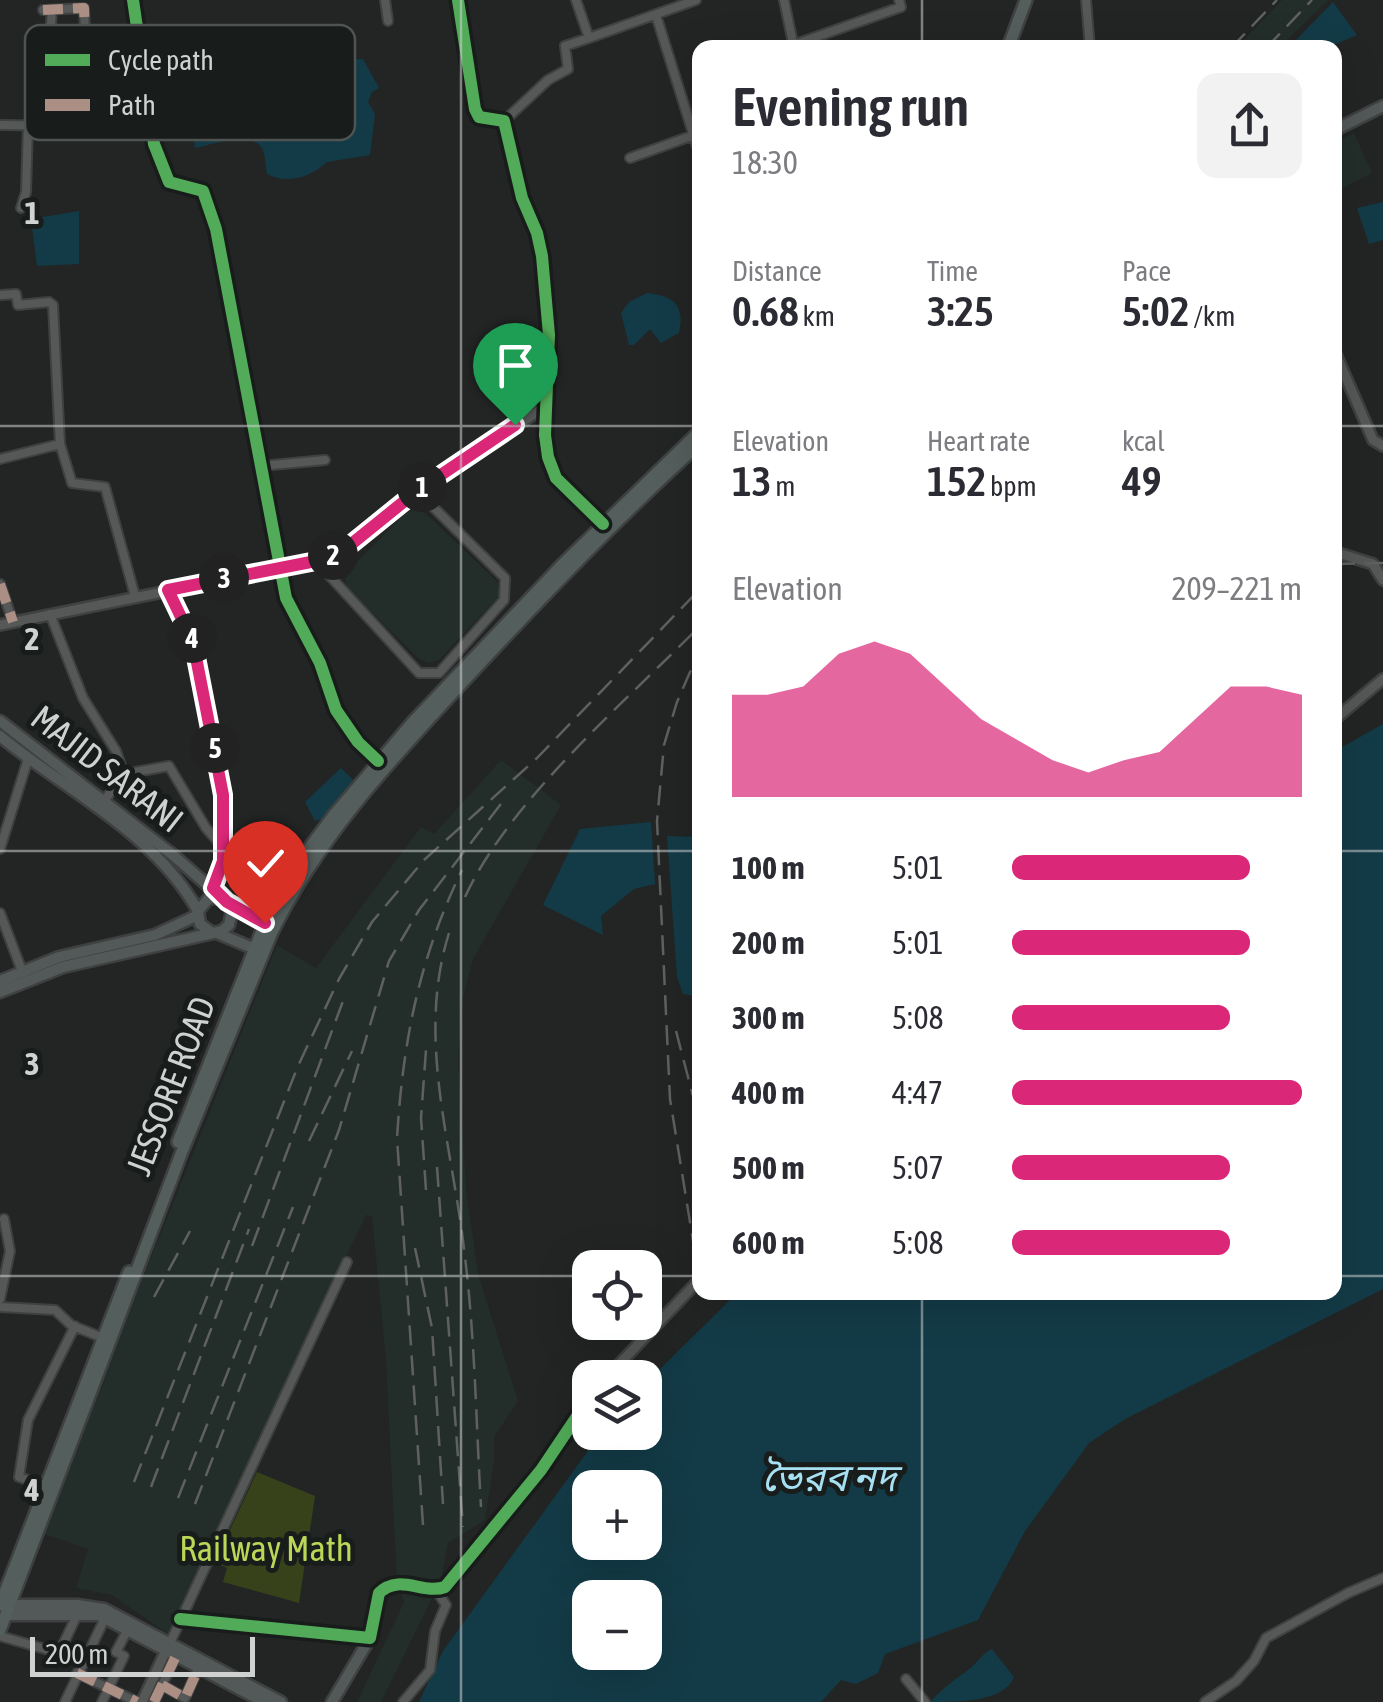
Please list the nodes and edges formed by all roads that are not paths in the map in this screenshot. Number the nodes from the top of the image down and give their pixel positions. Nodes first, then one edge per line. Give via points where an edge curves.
1 (133, 0) edge
2 (385, 0) edge
3 (458, 0) edge
4 (576, 0) edge
5 (696, 0) edge
6 (784, 0) edge
7 (899, 0) edge
8 (1026, 0) edge
9 (1086, 0) edge
10 (656, 15) junction
11 (388, 21) dead end
12 (48, 25) edge
13 (85, 25) edge
14 (137, 25) edge
15 (589, 38) junction
16 (792, 40) edge
17 (810, 40) edge
18 (1011, 40) edge
19 (1089, 40) edge
20 (1383, 106) edge
21 (504, 121) junction
22 (25, 125) edge
23 (0, 126) edge
24 (1342, 126) edge
25 (692, 129) edge
26 (692, 136) edge
27 (28, 140) edge
28 (155, 140) edge
29 (630, 158) dead end
30 (22, 208) dead end
31 (0, 295) edge
32 (1342, 368) edge
33 (546, 406) junction
34 (692, 439) edge
35 (60, 444) junction
36 (1383, 446) edge
37 (692, 451) edge
38 (0, 459) edge
39 (324, 460) dead end
40 (262, 466) junction
41 (417, 491) junction
42 (602, 524) junction
43 (1342, 554) edge
44 (316, 561) junction
45 (279, 567) junction
46 (1383, 580) edge
47 (0, 584) edge
48 (168, 590) junction
49 (135, 596) junction
50 (50, 614) junction
51 (13, 622) junction
52 (0, 625) edge
53 (439, 673) junction
54 (1383, 679) edge
55 (448, 685) junction
56 (1342, 713) edge
57 (0, 721) edge
58 (0, 736) edge
59 (28, 759) junction
60 (378, 762) junction
61 (124, 774) junction
62 (104, 801) junction
63 (222, 846) junction
64 (0, 849) edge
65 (213, 888) junction
66 (226, 901) junction
67 (198, 913) junction
68 (0, 914) edge
69 (265, 923) junction
70 (214, 932) junction
71 (259, 951) junction
72 (22, 972) junction
73 (0, 981) edge
74 (0, 992) edge
75 (4, 1219) dead end
76 (347, 1262) dead end
77 (692, 1287) edge
78 (0, 1303) edge
79 (75, 1326) junction
80 (107, 1338) junction
81 (623, 1360) edge
82 (572, 1424) edge
83 (45, 1486) junction
84 (1383, 1578) edge
85 (436, 1590) junction
86 (4, 1610) edge
87 (78, 1613) junction
88 (105, 1618) junction
89 (180, 1619) junction
90 (128, 1629) junction
91 (0, 1633) edge
92 (370, 1638) junction
93 (170, 1651) junction
94 (198, 1670) junction
95 (77, 1674) junction
96 (906, 1679) dead end
97 (162, 1685) junction
98 (108, 1688) junction
99 (185, 1700) edge
100 (65, 1702) edge
101 (102, 1702) edge
102 (139, 1702) edge
103 (154, 1702) edge
104 (264, 1702) edge
105 (281, 1702) edge
106 (335, 1702) edge
107 (403, 1702) edge
108 (925, 1702) edge
109 (1205, 1702) edge

1 - 14 street
2 - 11 street
3 - 21 street via 476,114
4 - 15 street
5 - 10 street
6 - 16 street
7 - 17 street via 902,7
8 - 18 highway
9 - 19 street
10 - 15 street
10 - 25 street
12 - 13 street via 47,10 84,8
15 - 21 street via 565,46 568,68
20 - 24 main road
21 - 33 street via 542,256
22 - 23 street
26 - 29 street
27 - 30 street
28 - 40 street via 170,182 203,191 216,229
31 - 35 street via 16,294 18,304 52,305
32 - 36 street via 1374,440
33 - 41 street
33 - 42 street via 556,478
34 - 42 highway
35 - 38 street
35 - 49 street via 72,483 105,487
37 - 71 highway via 422,725 308,866
39 - 40 street
40 - 45 street
41 - 44 street via 344,550
41 - 53 street via 505,578 504,600
42 - 55 highway
43 - 46 street via 1373,564
44 - 45 street
44 - 53 street via 420,673
45 - 48 street
45 - 60 street via 336,710
47 - 51 street
48 - 49 street
48 - 63 street via 193,642 223,795
49 - 50 street
50 - 51 street
50 - 61 street via 83,698
51 - 52 street
53 - 55 street
54 - 56 street
55 - 60 highway
57 - 62 main road, MAJID SARANI
58 - 59 main road, MAJID SARANI
59 - 64 street
59 - 67 main road, MAJID SARANI via 165,862
60 - 69 highway via 298,863
61 - 62 street
61 - 63 street via 168,766
62 - 65 main road, MAJID SARANI
63 - 65 street
65 - 66 main road, MAJID SARANI
66 - 67 main road via 208,899
66 - 69 main road, MAJID SARANI
66 - 70 main road via 232,921
67 - 70 main road via 200,924
67 - 72 main road via 155,935 59,956
68 - 72 street
69 - 71 highway
70 - 71 main road
70 - 74 main road via 64,967
71 - 80 highway
72 - 73 main road
75 - 78 street via 10,1251
76 - 89 street
77 - 81 street
78 - 79 street via 55,1310
79 - 80 street
79 - 83 street via 28,1420 19,1477
80 - 83 highway
80 - 86 highway
82 - 85 street via 445,1587
83 - 86 highway
84 - 109 street via 1266,1638 1236,1681
85 - 92 street via 402,1583 384,1588 376,1598
85 - 107 street via 446,1605 430,1670
86 - 87 main road
86 - 91 highway
86 - 93 main road via 95,1607
87 - 88 main road
87 - 91 street via 59,1653
88 - 90 main road
88 - 95 street
89 - 92 street
89 - 93 street
90 - 93 main road
90 - 98 street
92 - 106 main road via 356,1677
93 - 94 main road
93 - 97 street
93 - 102 street
93 - 105 main road
94 - 99 street
94 - 104 main road
95 - 98 street
95 - 100 street
96 - 108 street
97 - 99 street
97 - 103 street
98 - 101 street
98 - 102 street

